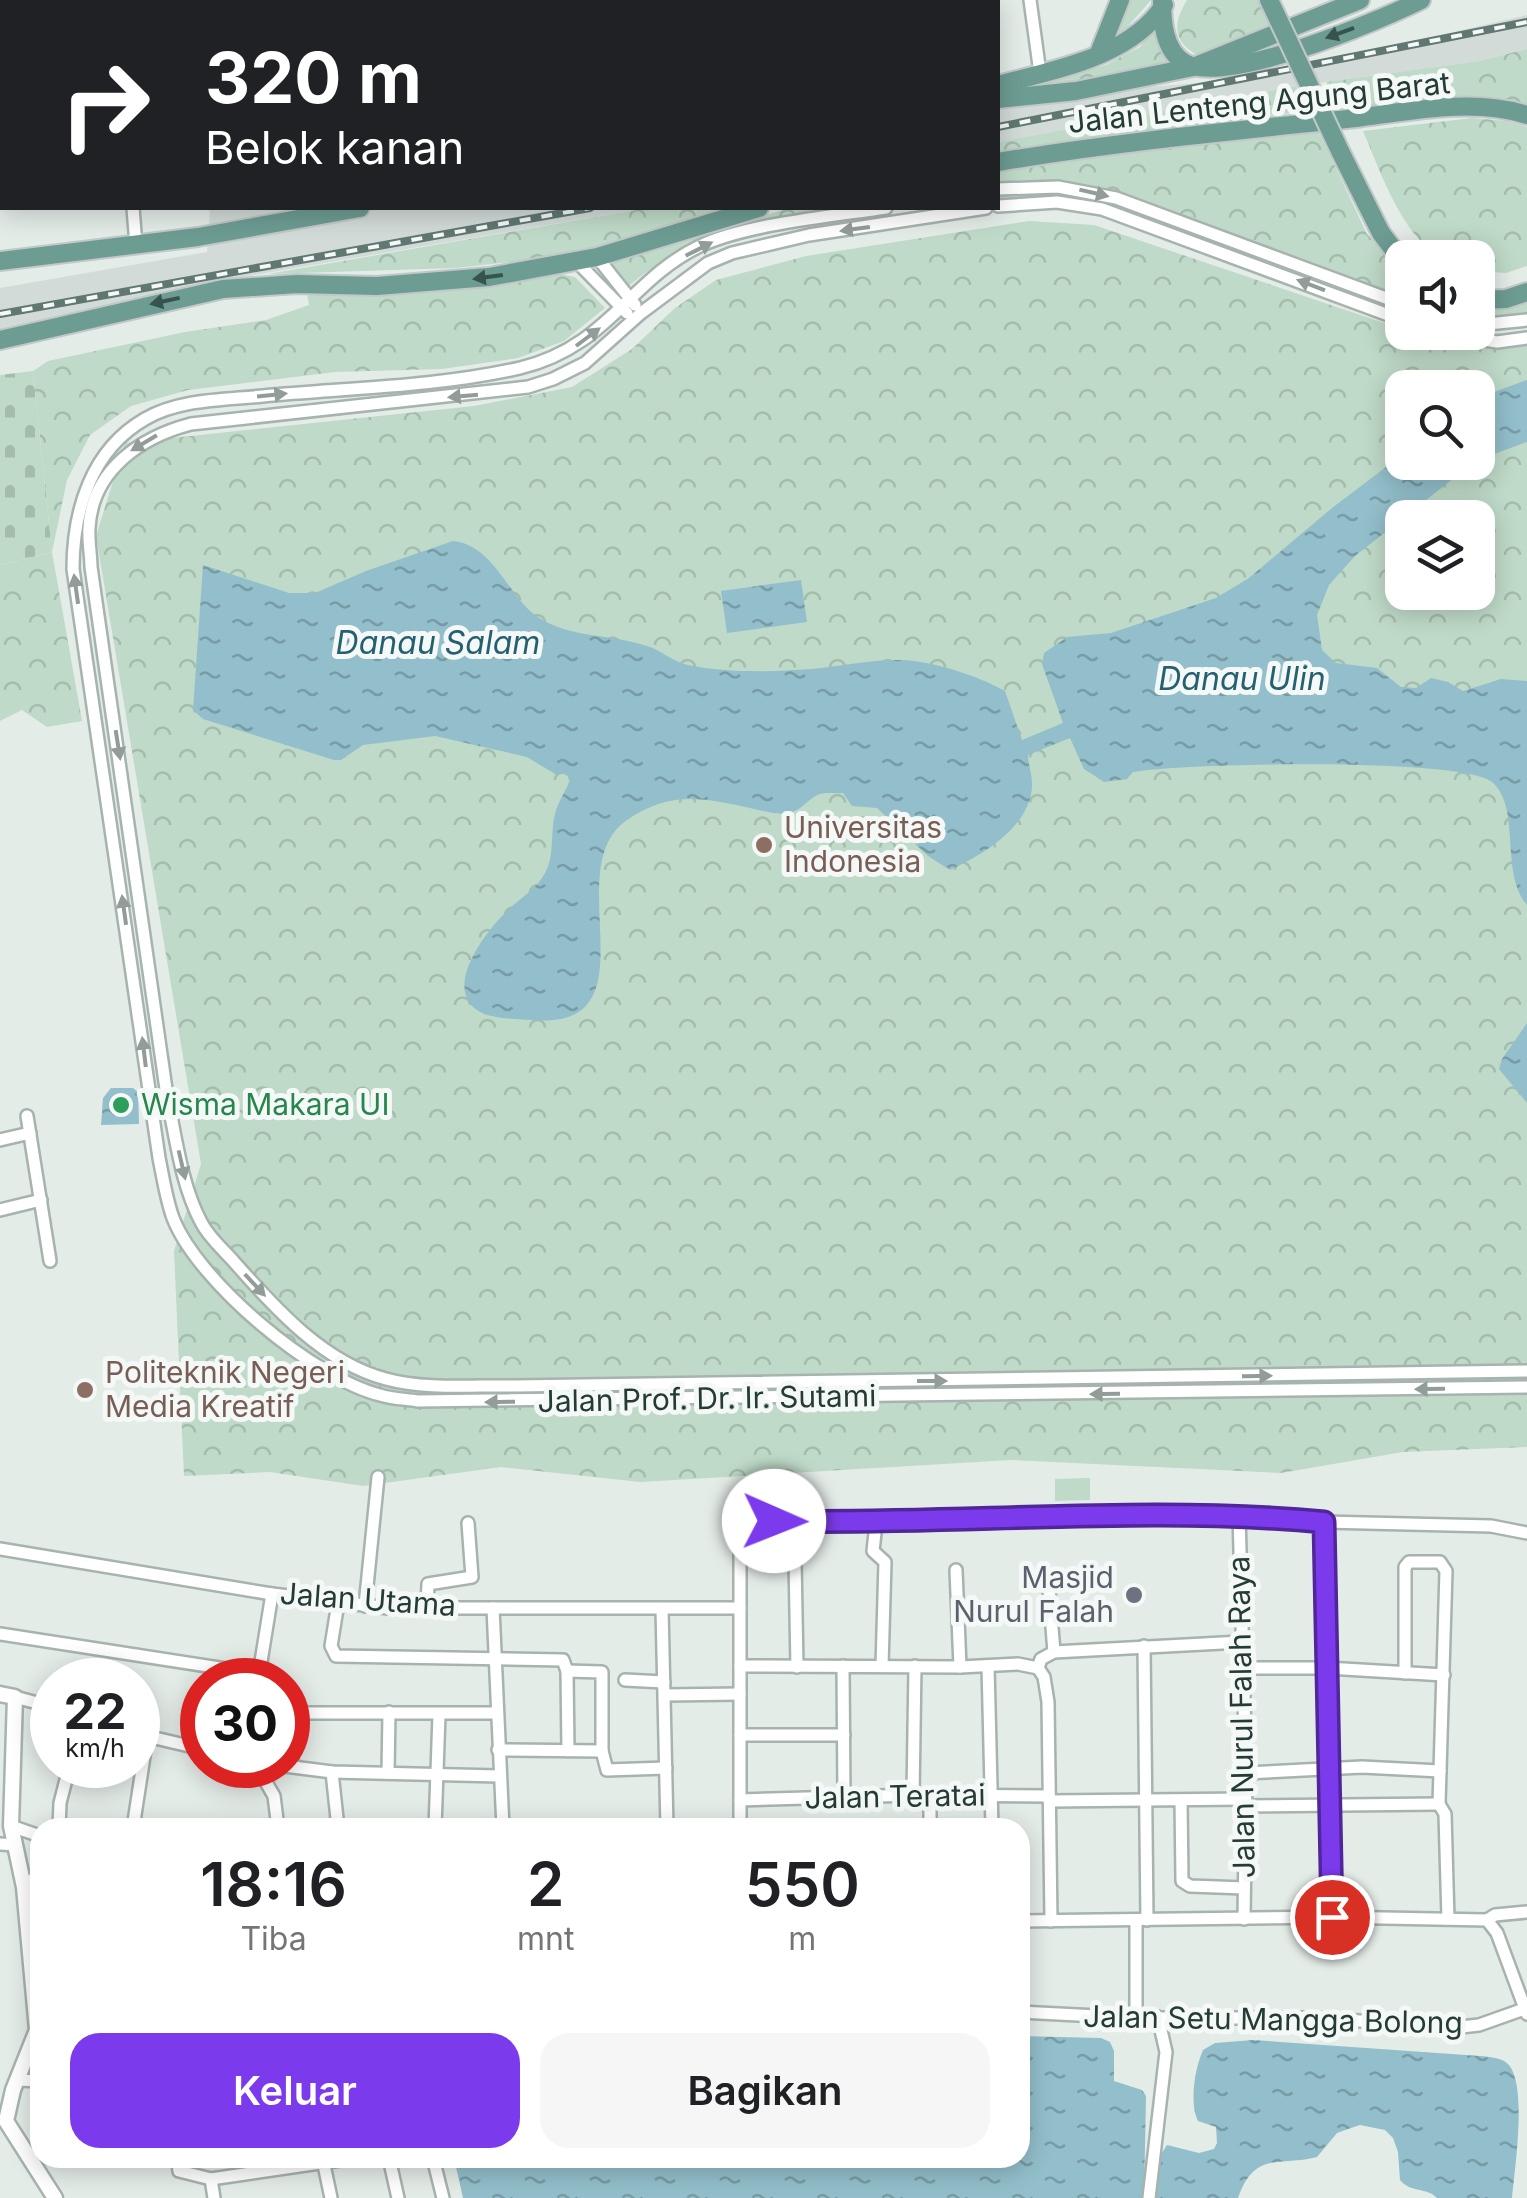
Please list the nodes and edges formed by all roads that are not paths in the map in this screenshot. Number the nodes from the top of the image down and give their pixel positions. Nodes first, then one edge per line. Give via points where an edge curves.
1 (452, 0) edge
2 (468, 0) edge
3 (1030, 0) edge
4 (1120, 0) edge
5 (1269, 0) edge
6 (1360, 0) edge
7 (1421, 0) edge
8 (1163, 3) edge
9 (1099, 53) junction
10 (1194, 67) junction
11 (1040, 73) junction
12 (1000, 84) edge
13 (1000, 99) edge
14 (1527, 115) edge
15 (1000, 162) edge
16 (1000, 189) edge
17 (1000, 206) edge
18 (133, 210) edge
19 (752, 210) edge
20 (874, 210) edge
21 (973, 210) edge
22 (314, 212) edge
23 (1386, 240) edge
24 (136, 245) junction
25 (598, 257) junction
26 (0, 261) edge
27 (577, 262) junction
28 (1527, 292) edge
29 (1385, 298) edge
30 (1495, 299) edge
31 (627, 304) junction
32 (1385, 314) edge
33 (637, 316) junction
34 (1527, 320) edge
35 (1495, 323) edge
36 (1527, 338) edge
37 (0, 340) edge
38 (1495, 342) edge
39 (522, 367) junction
40 (528, 387) junction
41 (108, 682) junction
42 (90, 684) junction
43 (27, 1116) dead end
44 (30, 1133) junction
45 (0, 1140) edge
46 (41, 1200) junction
47 (196, 1208) junction
48 (0, 1210) edge
49 (173, 1217) junction
50 (50, 1260) dead end
51 (1527, 1371) edge
52 (1527, 1387) edge
53 (378, 1477) dead end
54 (1240, 1514) junction
55 (468, 1522) dead end
56 (1324, 1522) junction
57 (876, 1524) junction
58 (1527, 1533) edge
59 (0, 1550) edge
60 (795, 1560) dead end
61 (956, 1570) dead end
62 (1049, 1590) dead end
63 (272, 1594) junction
64 (338, 1603) junction
65 (365, 1606) junction
66 (427, 1607) junction
67 (493, 1608) junction
68 (740, 1608) junction
69 (662, 1609) junction
70 (0, 1634) edge
71 (1241, 1642) junction
72 (1144, 1646) junction
73 (1054, 1652) junction
74 (262, 1658) edge
75 (495, 1660) junction
76 (180, 1664) edge
77 (740, 1666) junction
78 (843, 1666) junction
79 (882, 1666) junction
80 (915, 1666) junction
81 (988, 1666) junction
82 (797, 1667) junction
83 (960, 1668) junction
84 (1038, 1668) junction
85 (1242, 1668) junction
86 (1327, 1668) junction
87 (567, 1670) junction
88 (1405, 1673) junction
89 (1444, 1675) junction
90 (625, 1680) dead end
91 (664, 1688) junction
92 (740, 1694) junction
93 (8, 1696) edge
94 (389, 1712) junction
95 (497, 1713) junction
96 (438, 1714) junction
97 (310, 1715) edge
98 (740, 1735) junction
99 (844, 1735) junction
100 (498, 1750) junction
101 (568, 1751) junction
102 (602, 1752) junction
103 (666, 1768) junction
104 (1331, 1769) junction
105 (310, 1770) edge
106 (1440, 1771) junction
107 (332, 1772) junction
108 (388, 1773) junction
109 (1246, 1773) junction
110 (438, 1775) junction
111 (500, 1776) junction
112 (63, 1788) edge
113 (136, 1788) edge
114 (269, 1788) edge
115 (914, 1795) junction
116 (992, 1795) junction
117 (930, 1796) junction
118 (6, 1797) edge
119 (844, 1798) junction
120 (1049, 1799) junction
121 (740, 1800) junction
122 (1146, 1800) junction
123 (1181, 1800) junction
124 (1245, 1802) junction
125 (1332, 1804) junction
126 (1439, 1804) junction
127 (59, 1818) edge
128 (133, 1818) edge
129 (277, 1818) edge
130 (337, 1818) edge
131 (436, 1818) edge
132 (502, 1818) edge
133 (667, 1818) edge
134 (740, 1818) edge
135 (930, 1818) edge
136 (992, 1818) edge
137 (11, 1826) junction
138 (30, 1833) edge
139 (8, 1845) edge
140 (30, 1882) edge
141 (24, 1887) junction
142 (1244, 1888) junction
143 (1527, 1912) edge
144 (1332, 1917) junction
145 (1244, 1919) junction
146 (1448, 1919) junction
147 (1142, 1920) junction
148 (1487, 1920) junction
149 (1030, 1921) edge
150 (1051, 1921) junction
151 (30, 1958) edge
152 (1526, 2011) edge
153 (1030, 2013) edge
154 (1136, 2018) junction
155 (1158, 2018) junction
156 (30, 2044) edge
157 (11, 2087) edge
158 (30, 2161) edge
159 (35, 2168) edge
160 (179, 2168) edge
161 (276, 2168) edge
162 (324, 2168) edge
163 (391, 2168) edge
164 (436, 2168) edge
165 (212, 2179) junction
166 (55, 2198) edge
167 (214, 2198) edge
168 (330, 2198) edge
169 (398, 2198) edge
170 (443, 2198) edge
171 (1149, 2198) edge

1 - 2 street
3 - 11 street
4 - 9 main road
5 - 23 main road, bridge
6 - 10 main road
7 -> 10 main road via 1256,62
8 - 9 main road via 1138,33
8 - 10 main road via 1171,48
9 - 11 main road
10 - 13 main road
11 - 12 main road
14 - 15 main road, Jalan Lenteng Agung Barat via 1430,110
16 -> 29 street via 1058,187 1116,198
32 -> 17 street via 1102,209 1057,202
18 - 24 street
19 - 25 main road
31 -> 20 street, Jalan Prof. Dr. Ir. Sutami via 678,260 730,235
21 -> 33 street, Jalan Prof. Dr. Ir. Sutami via 732,254 708,262
22 - 24 main road
24 - 26 main road
25 - 27 main road
25 - 31 street
27 - 31 street
27 -> 37 main road via 444,282 223,289
28 - 30 main road
31 - 33 street
39 -> 31 street, Jalan Prof. Dr. Ir. Sutami via 572,349
33 - 40 street, Jalan Prof. Dr. Ir. Sutami via 585,363
34 - 35 street
36 - 38 street
39 - 40 street
42 -> 39 street, Jalan Prof. Dr. Ir. Sutami via 73,540 93,474 128,430 189,404
40 -> 41 street, Jalan Prof. Dr. Ir. Sutami via 192,424 157,434 122,456 95,499 88,527
41 - 42 street
41 -> 47 street, Jalan Prof. Dr. Ir. Sutami via 168,1096
49 -> 42 street, Jalan Prof. Dr. Ir. Sutami via 158,1158
43 - 44 street
44 - 45 street
44 - 46 street
46 - 48 street
46 - 50 street
47 - 49 street
47 -> 51 street, Jalan Prof. Dr. Ir. Sutami via 206,1231 310,1338 387,1380 516,1386
52 -> 49 street, Jalan Prof. Dr. Ir. Sutami via 418,1401 380,1396 299,1354 248,1313 193,1254
53 - 65 street
54 - 56 street
54 - 57 street
54 - 71 street, Jalan Nurul Falah Raya
55 - 66 street via 472,1577 428,1584
56 - 58 street via 1491,1526
56 - 86 street
57 - 68 street via 740,1520
57 - 79 street via 873,1551 885,1562
59 - 63 street, Jalan Utama
60 - 82 street
61 - 83 street
62 - 73 street
63 - 64 street, Jalan Utama
63 - 74 street
64 - 65 street, Jalan Utama
64 - 75 street via 331,1646 336,1656
65 - 66 street, Jalan Utama
66 - 67 street, Jalan Utama
67 - 69 street, Jalan Utama
67 - 75 street
68 - 69 street, Jalan Utama
68 - 77 street
69 - 91 street
70 - 76 street
71 - 72 street
71 - 85 street, Jalan Nurul Falah Raya
72 - 73 street
72 - 122 street
73 - 84 street
75 - 87 street via 563,1660
75 - 95 street
77 - 82 street
77 - 92 street
78 - 79 street
78 - 82 street
78 - 99 street
79 - 80 street
80 - 83 street
80 - 115 street
81 - 83 street
81 - 84 street
81 - 116 street
84 - 120 street via 1047,1690
85 - 86 street
85 - 109 street, Jalan Nurul Falah Raya
86 - 88 street
86 - 104 street
87 - 101 street
87 - 102 street via 602,1672
88 - 89 street
88 - 89 street via 1405,1567 1440,1562 1446,1572
89 - 106 street
90 - 91 street
91 - 92 street
91 - 103 street
92 - 98 street
93 - 118 street
94 - 96 street
94 - 97 street
94 - 108 street
95 - 96 street
95 - 100 street
96 - 110 street
98 - 99 street
98 - 121 street
99 - 119 street
100 - 101 street
100 - 111 street
101 - 102 street
102 - 103 street via 607,1770
103 - 133 street
104 - 106 street
104 - 109 street
104 - 125 street
105 - 107 street
106 - 126 street
107 - 108 street
107 - 130 street
108 - 110 street
109 - 124 street, Jalan Nurul Falah Raya
110 - 111 street
110 - 131 street
111 - 132 street
112 - 127 street
113 - 128 street
114 - 129 street
115 - 117 street, Jalan Teratai
115 - 119 street, Jalan Teratai
116 - 117 street, Jalan Teratai
116 - 120 street, Jalan Teratai
116 - 136 street
117 - 135 street
118 - 137 street
119 - 121 street, Jalan Teratai
120 - 122 street, Jalan Teratai
120 - 150 street
121 - 134 street
122 - 123 street
122 - 147 street
123 - 124 street
123 - 142 street via 1182,1881
124 - 125 street
124 - 142 street, Jalan Nurul Falah Raya
125 - 126 street
125 - 144 street
126 - 146 street via 1445,1814
137 - 138 street
137 - 139 street
139 - 141 street
140 - 141 street
141 - 151 street
142 - 145 street, Jalan Nurul Falah Raya
143 - 148 street
144 - 145 street
144 - 146 street
145 - 147 street
146 - 148 street
147 - 150 street
147 - 154 street
148 - 152 street
149 - 150 street
152 - 155 street, Jalan Setu Mangga Bolong via 1462,2027
153 - 154 street, Jalan Setu Mangga Bolong
154 - 155 street, Jalan Setu Mangga Bolong
155 - 171 street via 1166,2052
156 - 157 street
157 - 158 street via 6,2121
159 - 166 street
160 - 165 street
161 - 165 street
162 - 168 street
163 - 169 street
164 - 170 street
165 - 167 street

